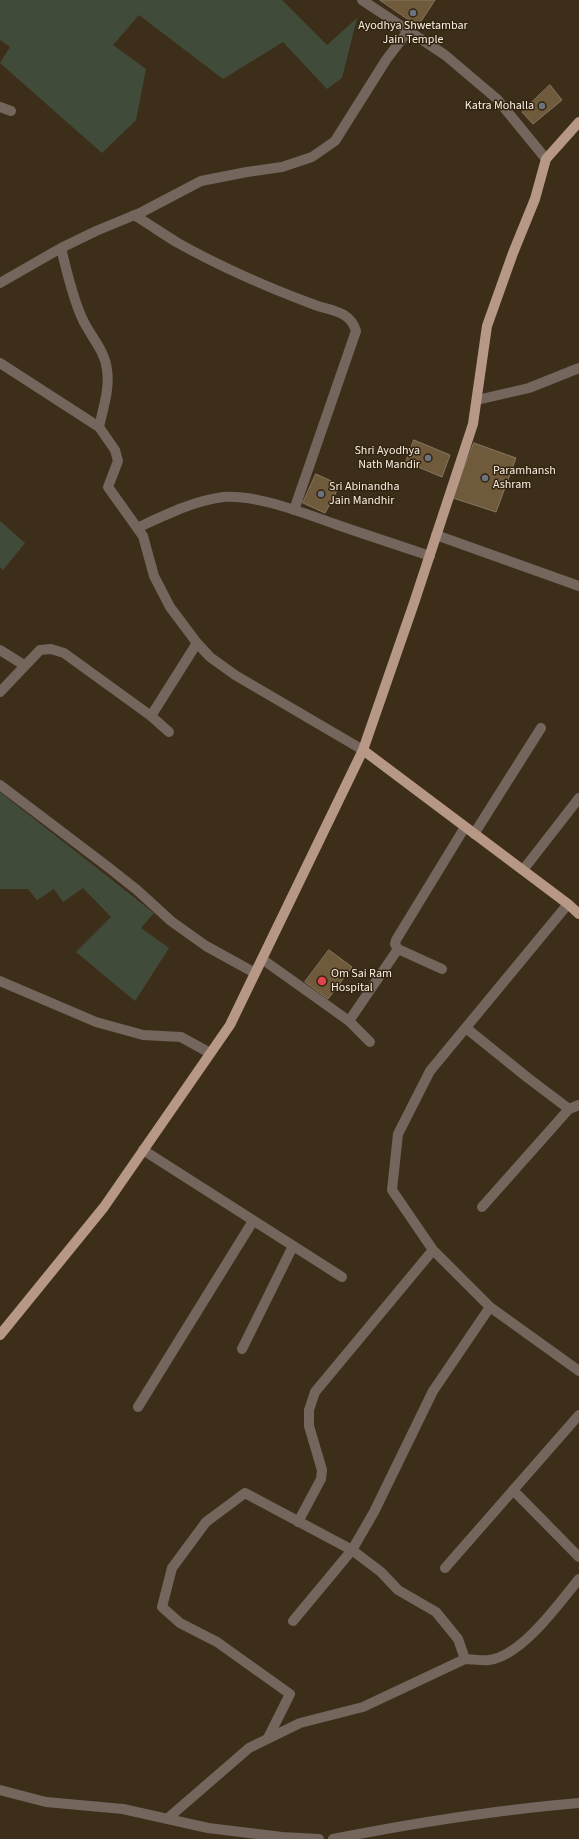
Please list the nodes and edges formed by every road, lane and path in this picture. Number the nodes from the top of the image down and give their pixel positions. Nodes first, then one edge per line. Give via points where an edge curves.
1 (362, 0) edge
2 (408, 31) junction
3 (0, 107) edge
4 (11, 111) dead end
5 (577, 127) edge
6 (546, 159) junction
7 (134, 215) junction
8 (61, 248) junction
9 (0, 283) edge
10 (0, 363) edge
11 (579, 368) edge
12 (477, 400) junction
13 (99, 427) junction
14 (294, 510) junction
15 (137, 528) junction
16 (436, 535) junction
17 (430, 556) junction
18 (579, 586) edge
19 (196, 643) junction
20 (0, 650) edge
21 (24, 665) junction
22 (0, 692) edge
23 (151, 716) junction
24 (541, 728) dead end
25 (169, 732) dead end
26 (363, 750) junction
27 (0, 784) edge
28 (577, 804) edge
29 (465, 827) junction
30 (474, 834) junction
31 (523, 870) junction
32 (568, 904) junction
33 (579, 914) edge
34 (398, 949) junction
35 (262, 959) junction
36 (442, 970) dead end
37 (255, 973) junction
38 (0, 981) edge
39 (349, 1020) junction
40 (466, 1028) junction
41 (370, 1042) dead end
42 (210, 1054) junction
43 (579, 1105) edge
44 (569, 1109) junction
45 (143, 1150) junction
46 (482, 1207) dead end
47 (253, 1221) junction
48 (293, 1246) junction
49 (433, 1250) junction
50 (342, 1277) dead end
51 (490, 1307) junction
52 (0, 1335) edge
53 (242, 1349) dead end
54 (579, 1371) edge
55 (138, 1407) dead end
56 (579, 1415) edge
57 (513, 1490) junction
58 (298, 1522) junction
59 (352, 1550) junction
60 (579, 1557) edge
61 (445, 1568) dead end
62 (579, 1579) edge
63 (293, 1621) dead end
64 (465, 1659) junction
65 (268, 1738) junction
66 (0, 1790) edge
67 (579, 1803) edge
68 (167, 1819) junction
69 (282, 1838) edge
70 (319, 1839) edge
71 (333, 1839) edge

1 - 2 street
2 - 6 street via 445,55 497,99
2 - 7 street via 386,60 336,141 312,157 282,167 201,181
3 - 4 street
5 - 6 main road
6 - 12 main road via 535,199 487,326
7 - 8 street
7 - 14 street via 178,243 233,270 314,305 347,316 353,322 356,331
8 - 9 street
8 - 13 street via 82,319 104,355 107,389
10 - 13 street
11 - 12 street via 529,388
12 - 16 main road via 473,424
13 - 15 street via 115,450 118,461 108,487
14 - 15 street via 248,498 224,497 172,512
14 - 17 street
15 - 19 street via 143,536 154,576 170,607
16 - 17 main road
16 - 18 street
17 - 26 main road
19 - 23 street
19 - 26 street via 235,675
20 - 21 street
21 - 22 street
21 - 23 street via 40,650 52,649 64,653
23 - 25 street
24 - 30 street
26 - 29 main road
26 - 35 main road
27 - 37 street via 137,890 171,922 206,946
28 - 31 street
29 - 30 main road
29 - 34 street via 398,934 395,944
30 - 31 main road
31 - 32 main road
32 - 33 main road
32 - 40 street
34 - 36 street
34 - 39 street
35 - 37 main road
35 - 39 street
37 - 42 main road via 230,1025
38 - 42 street via 96,1022 144,1035 181,1038
39 - 41 street
40 - 44 street
40 - 49 street via 430,1071 398,1134 392,1190
42 - 45 main road
43 - 44 street
44 - 46 street
45 - 47 street
45 - 52 main road via 104,1207
47 - 48 street
47 - 55 street
48 - 50 street
48 - 53 street
49 - 51 street
49 - 58 street via 315,1392 309,1410 309,1426 322,1470 321,1479
51 - 54 street
51 - 59 street via 433,1391 374,1512
56 - 57 street
57 - 60 street
57 - 61 street
58 - 59 street
58 - 65 street via 245,1493 206,1522 180,1556 172,1568 162,1607 180,1622 217,1642 290,1694
59 - 63 street
59 - 64 street via 381,1572 398,1590 436,1612 458,1639
62 - 64 street via 539,1627 520,1645 490,1660
64 - 65 street via 363,1707 300,1723
65 - 68 street via 249,1748
66 - 68 street via 46,1802 123,1809
67 - 71 street via 519,1808 407,1824
68 - 69 street via 208,1828
69 - 70 street

